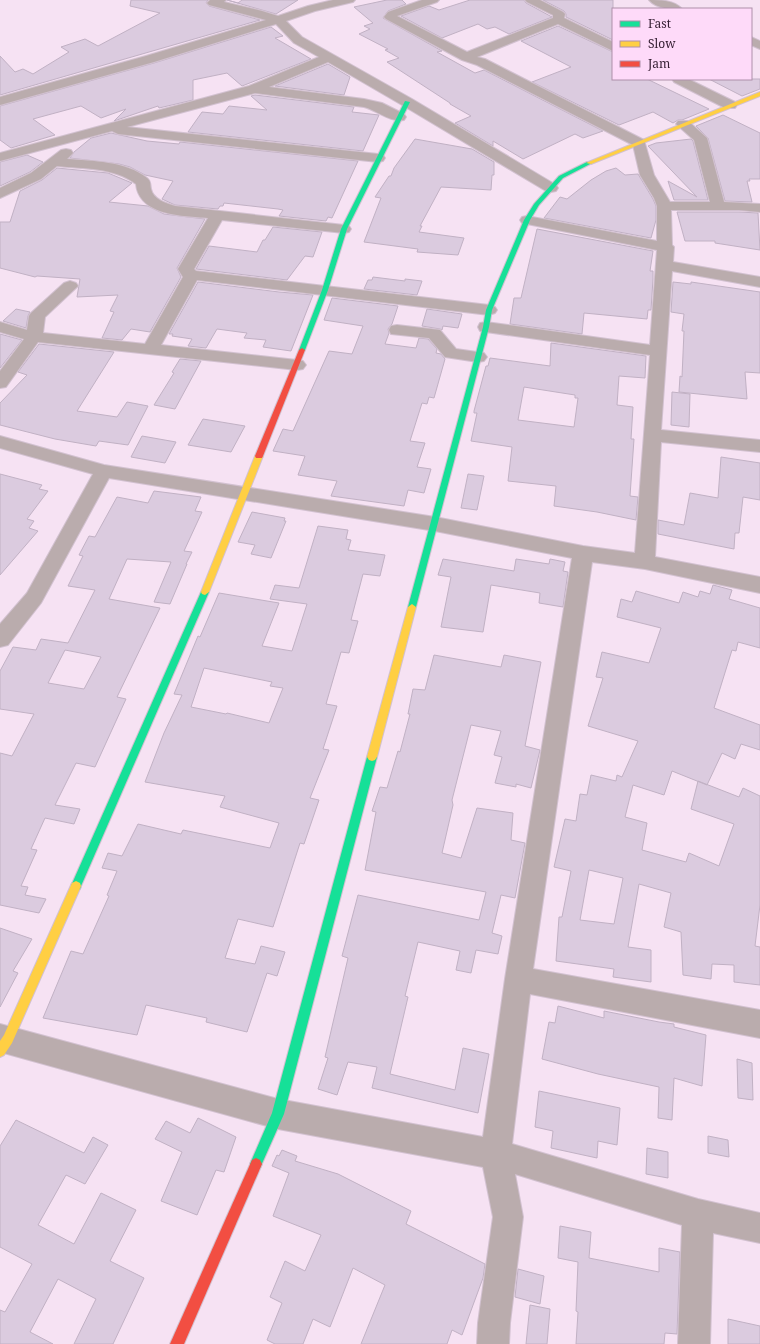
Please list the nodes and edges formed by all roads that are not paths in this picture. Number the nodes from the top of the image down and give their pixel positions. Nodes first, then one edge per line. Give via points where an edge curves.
1 (220, 0) edge
2 (346, 0) edge
3 (433, 0) edge
4 (530, 0) edge
5 (655, 0) edge
6 (674, 8) edge
7 (278, 20) junction
8 (558, 20) junction
9 (612, 47) edge
10 (466, 56) junction
11 (328, 57) junction
12 (680, 80) edge
13 (254, 89) junction
14 (760, 94) edge
15 (0, 101) edge
16 (407, 102) junction
17 (730, 105) junction
18 (399, 117) junction
19 (683, 124) junction
20 (105, 129) junction
21 (81, 136) junction
22 (640, 143) junction
23 (0, 157) edge
24 (378, 158) junction
25 (56, 162) junction
26 (550, 188) junction
27 (0, 194) edge
28 (664, 206) junction
29 (718, 206) junction
30 (760, 208) edge
31 (218, 214) junction
32 (527, 220) junction
33 (344, 229) junction
34 (666, 247) junction
35 (665, 265) junction
36 (192, 275) junction
37 (760, 282) edge
38 (70, 286) dead end
39 (325, 290) junction
40 (489, 310) junction
41 (0, 327) edge
42 (486, 327) junction
43 (397, 330) dead end
44 (34, 337) junction
45 (151, 348) junction
46 (660, 351) junction
47 (478, 357) junction
48 (297, 365) junction
49 (0, 384) edge
50 (652, 435) junction
51 (0, 442) edge
52 (760, 446) edge
53 (104, 471) junction
54 (244, 494) junction
55 (435, 524) junction
56 (584, 553) junction
57 (645, 562) junction
58 (760, 586) edge
59 (0, 639) edge
60 (518, 979) junction
61 (760, 1024) edge
62 (3, 1043) edge
63 (278, 1114) junction
64 (496, 1154) junction
65 (698, 1214) junction
66 (760, 1228) edge
67 (177, 1344) edge
68 (493, 1344) edge
69 (694, 1344) edge

1 - 7 street via 214,4
2 - 7 street
3 - 10 street via 392,14 390,17
4 - 8 street via 559,14
5 - 6 street
7 - 11 street via 298,40
7 - 15 street via 150,60
8 - 9 street
8 - 10 street
10 - 22 street
11 - 13 street
11 - 16 street
12 - 17 street
13 - 18 street via 364,103 378,106
13 - 20 street
14 - 17 street
16 - 18 street
16 - 26 street
17 - 19 street
18 - 24 street
19 - 22 street
19 - 29 street via 700,138
20 - 21 street
20 - 24 street
21 - 23 street
21 - 25 street
22 - 26 street via 577,168 561,177
22 - 28 street via 647,175
24 - 33 street
25 - 27 street via 36,176
25 - 31 street via 118,169 137,176 143,182 148,199 156,204 173,210
26 - 32 street
28 - 29 street
28 - 34 street
29 - 30 street
31 - 33 street
31 - 36 street via 186,269
32 - 34 street
32 - 40 street
33 - 39 street
34 - 35 street
35 - 37 street
35 - 46 street
36 - 39 street
36 - 45 street
38 - 44 street via 36,316
39 - 40 street
39 - 48 street
40 - 42 street
41 - 44 street
42 - 46 street
42 - 47 street
43 - 47 street via 434,334 451,353
44 - 45 street
44 - 49 street
45 - 48 street
46 - 50 street
47 - 55 street
48 - 54 street
50 - 52 street
50 - 57 street
51 - 53 street
53 - 54 street
53 - 59 street via 34,598
54 - 55 street
54 - 62 street via 215,569 131,764
55 - 56 street
55 - 63 street
56 - 57 street
56 - 60 street
57 - 58 street
60 - 61 street
60 - 64 street
62 - 63 street
63 - 64 street
63 - 67 street
64 - 65 street
64 - 68 street via 508,1217
65 - 66 street
65 - 69 street

